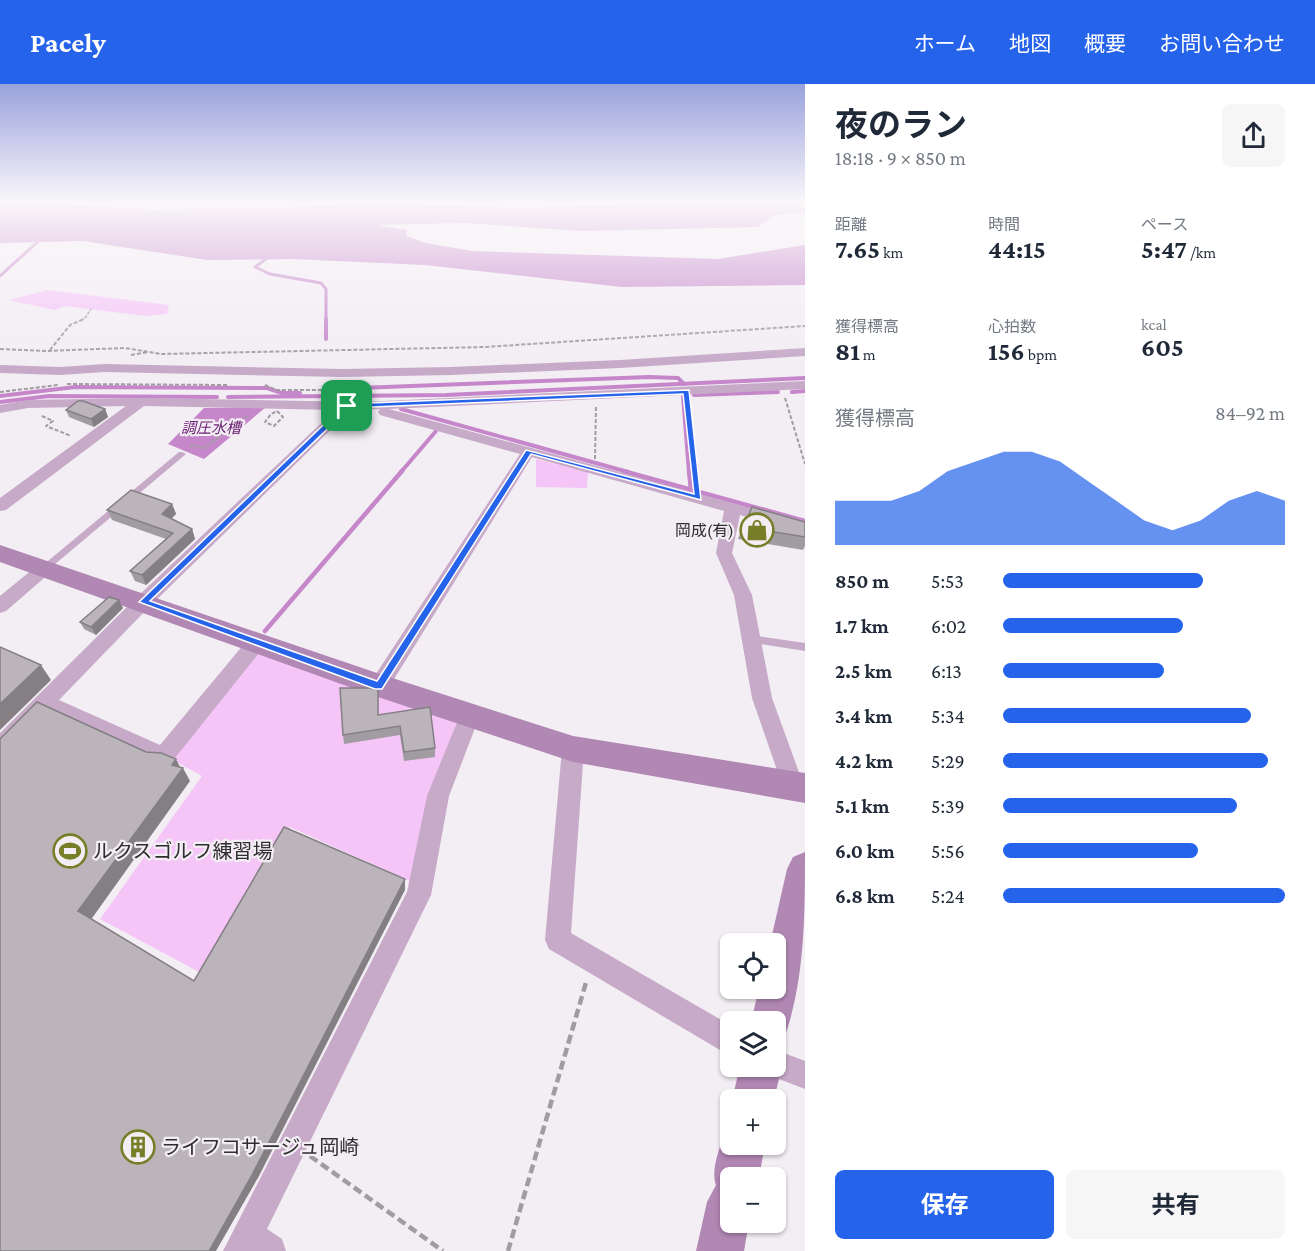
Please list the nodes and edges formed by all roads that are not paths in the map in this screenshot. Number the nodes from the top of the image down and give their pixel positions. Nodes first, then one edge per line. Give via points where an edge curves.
1 (805, 352) edge
2 (0, 369) edge
3 (51, 371) junction
4 (0, 377) edge
5 (805, 386) edge
6 (347, 398) junction
7 (141, 402) junction
8 (28, 404) junction
9 (0, 409) edge
10 (0, 422) edge
11 (529, 451) junction
12 (182, 454) road end
13 (0, 506) edge
14 (733, 508) junction
15 (805, 528) edge
16 (0, 553) edge
17 (45, 568) junction
18 (143, 602) junction
19 (0, 606) edge
20 (751, 639) junction
21 (256, 643) junction
22 (805, 647) edge
23 (379, 686) junction
24 (45, 703) junction
25 (470, 715) junction
26 (0, 747) edge
27 (573, 749) junction
28 (799, 787) edge
29 (805, 869) edge
30 (773, 1011) edge
31 (720, 1034) edge
32 (786, 1068) edge
33 (805, 1075) edge
34 (724, 1233) edge
35 (252, 1245) edge
36 (720, 1251) edge

1 - 3 street via 451,371
2 - 3 street
3 - 4 street
5 - 6 street via 597,396
6 - 7 street
6 - 11 street
6 - 18 street
7 - 8 street
7 - 13 street
8 - 9 street
8 - 10 street
11 - 14 street
11 - 23 street
12 - 17 lane
14 - 15 street
14 - 20 street via 724,553 743,595
16 - 17 street
17 - 18 street
17 - 19 street
18 - 21 street
18 - 24 street
20 - 22 lane
20 - 28 street via 762,698
21 - 23 street
21 - 24 street via 163,756
23 - 25 street
24 - 26 street
25 - 27 street
25 - 35 street via 438,796 419,896 293,1145
27 - 28 street
27 - 31 street via 558,940
29 - 30 street
32 - 33 street
34 - 36 street

